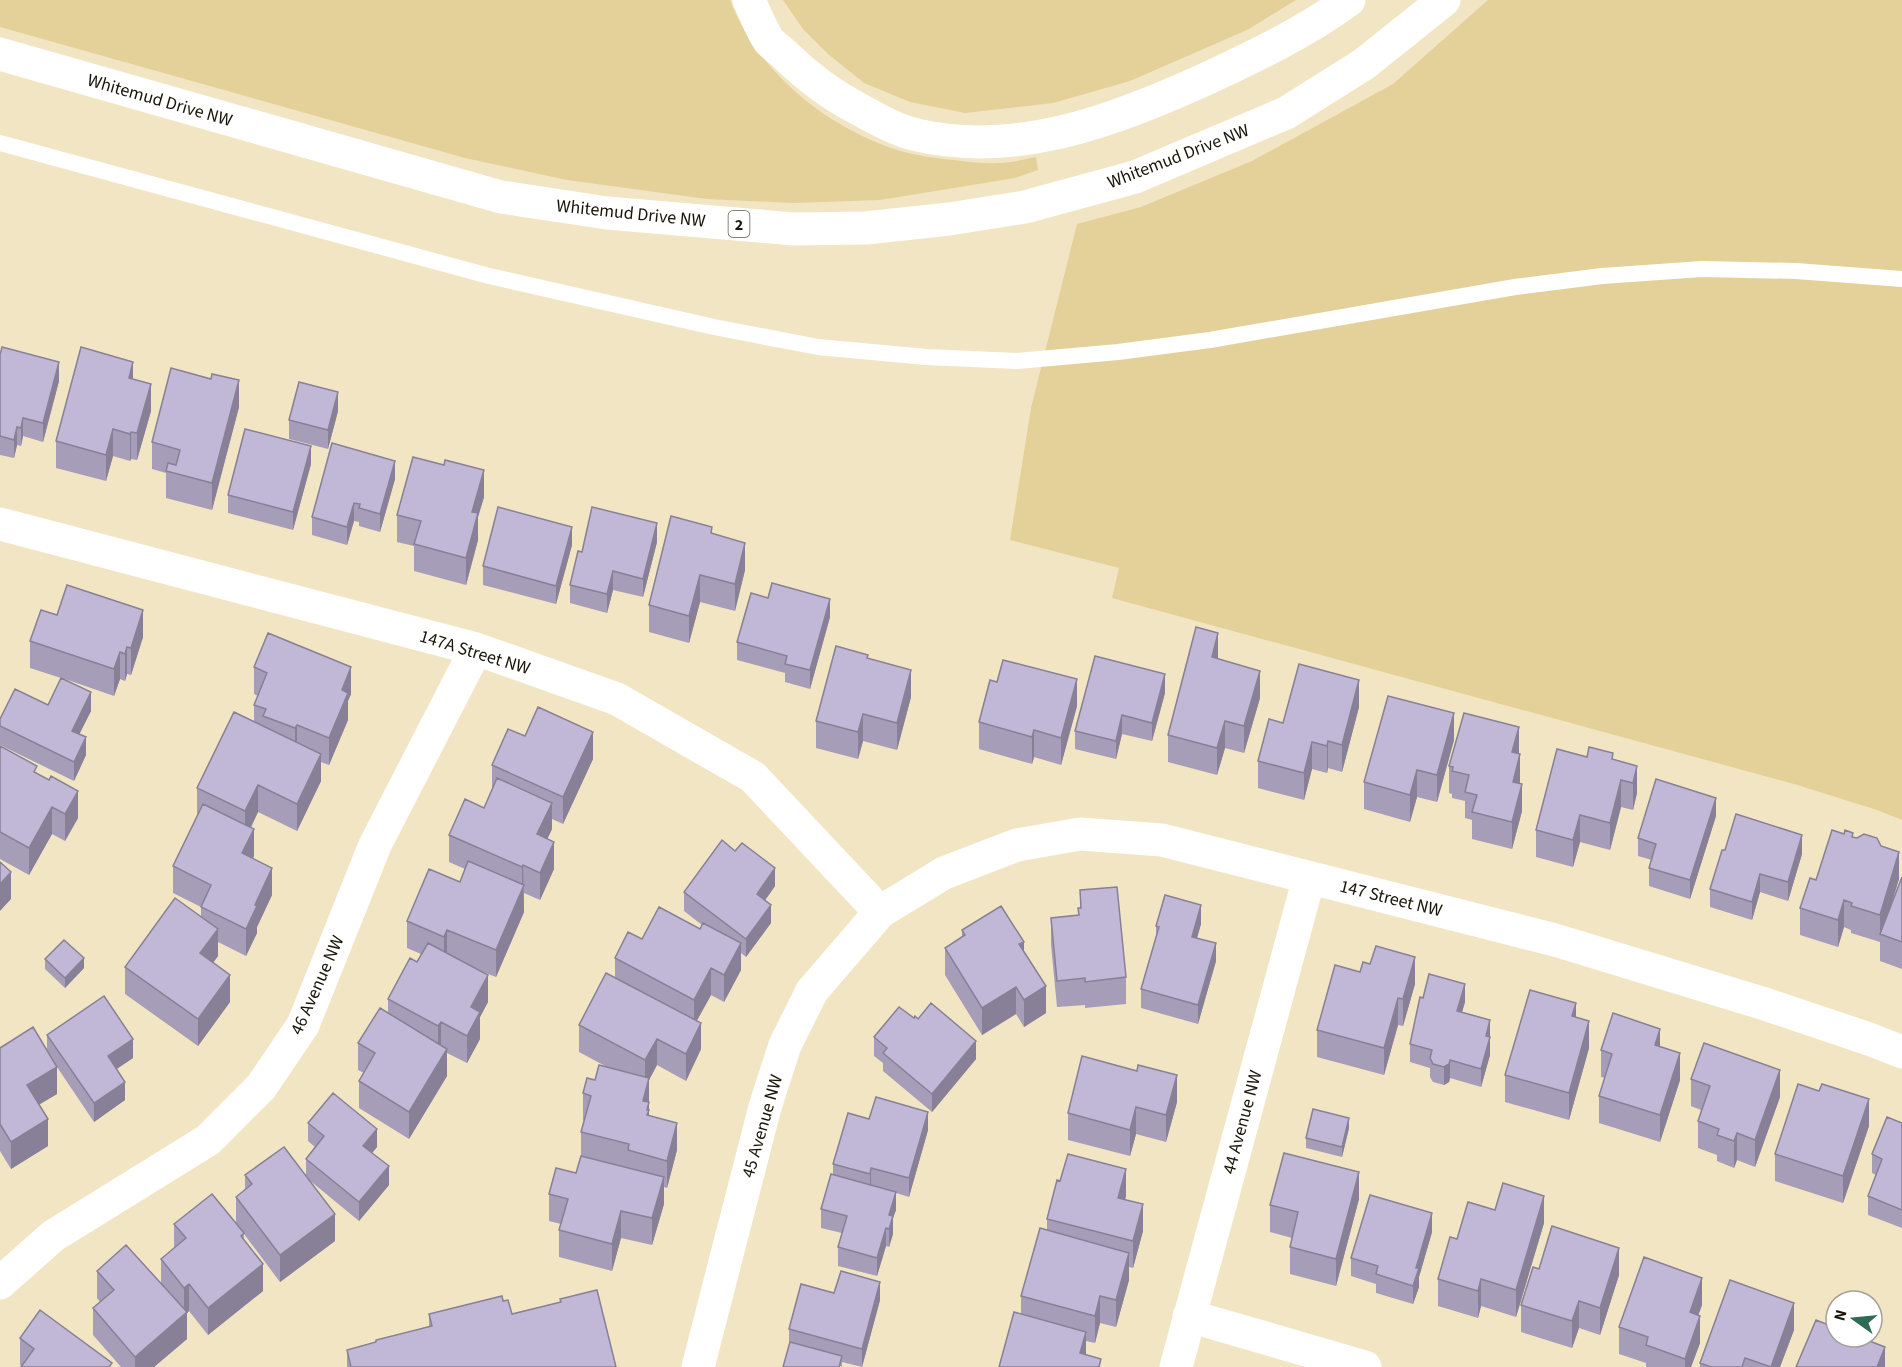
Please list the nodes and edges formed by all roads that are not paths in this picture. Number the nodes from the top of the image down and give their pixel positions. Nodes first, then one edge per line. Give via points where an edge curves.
1 (749, 0) edge
2 (1349, 0) edge
3 (1444, 0) edge
4 (0, 54) edge
5 (0, 143) edge
6 (1902, 279) edge
7 (1, 526) edge
8 (476, 649) junction
9 (1309, 878) junction
10 (880, 912) junction
11 (1902, 1052) edge
12 (0, 1283) edge
13 (1189, 1316) junction
14 (698, 1367) edge
15 (1176, 1367) edge
16 (1365, 1367) edge

1 - 2 main road via 769,41 805,74 841,99 915,135 963,143 1060,134 1122,114 1240,63 1328,16
3 - 4 main road, Whitemud Drive NW / 2 via 1364,64 1287,113 1135,177 1025,207 866,228 794,229 619,214 501,197
5 - 6 lane via 489,276 818,347 926,357 1017,361 1118,352 1515,287 1614,275 1702,269 1796,270
7 - 8 main road, 147A Street NW
8 - 10 main road, 147A Street NW via 617,699 753,777
8 - 12 main road, 46 Avenue NW via 375,845 303,1025 261,1087 208,1140 54,1236
9 - 10 main road, 147 Street NW via 1162,840 1080,834 1017,845 944,873
9 - 11 main road, 147 Street NW via 1443,910 1660,970
9 - 13 main road, 44 Avenue NW
10 - 14 main road, 45 Avenue NW via 812,991 785,1045 765,1107
13 - 15 main road, 44 Avenue NW
13 - 16 main road

